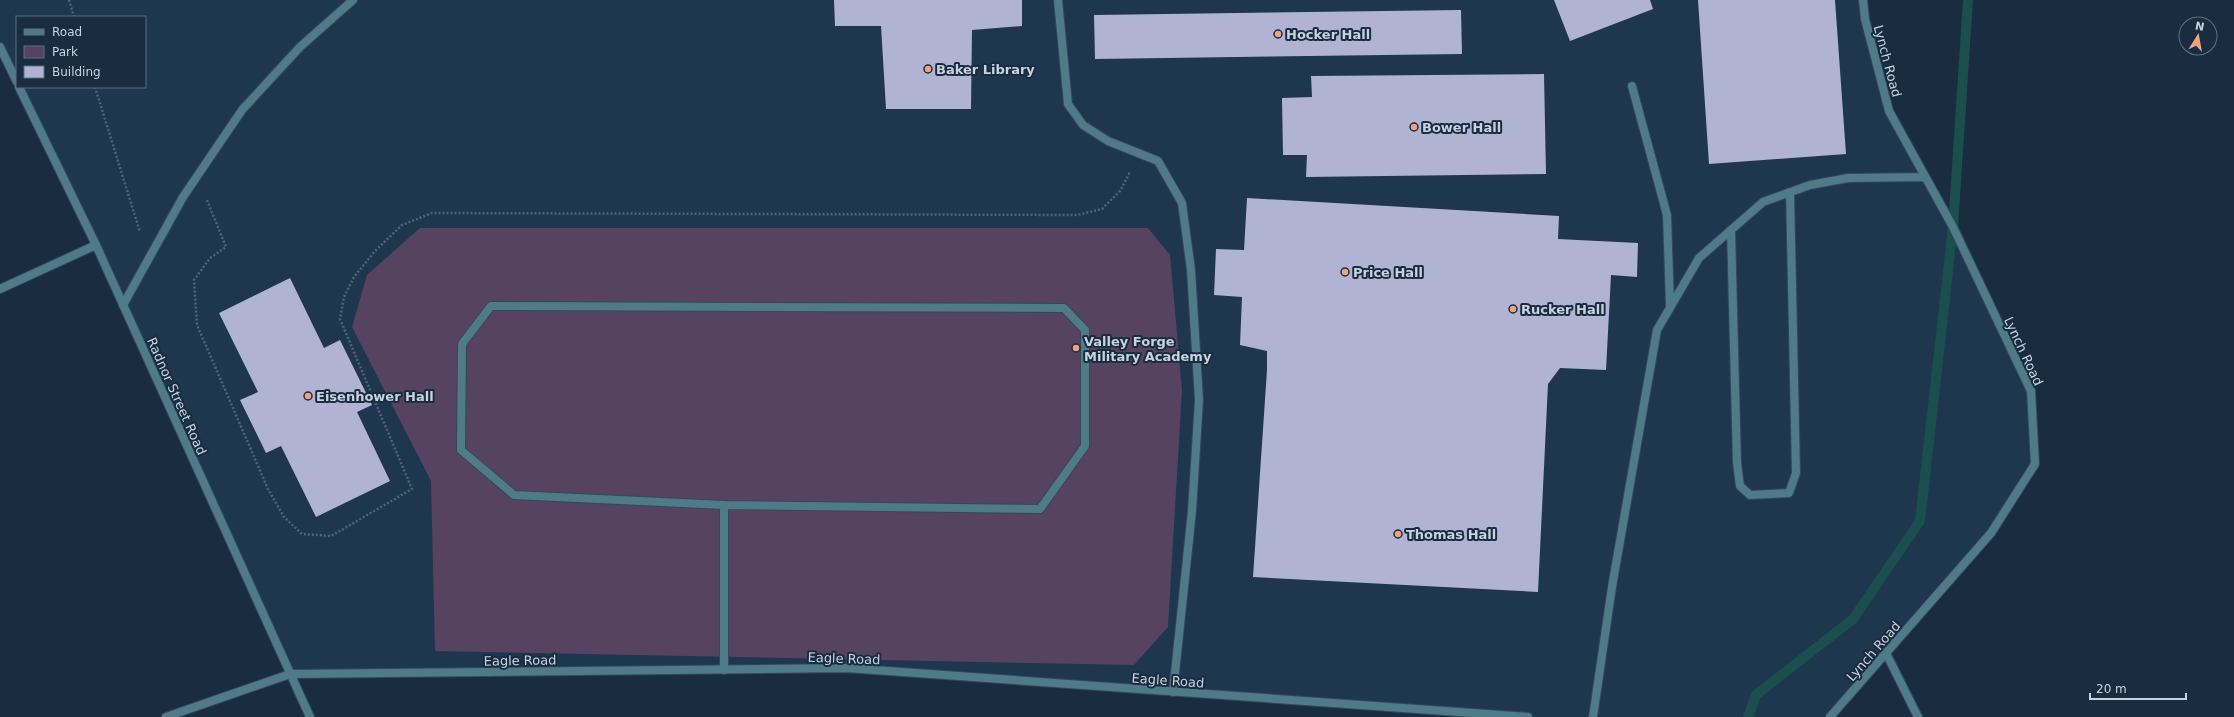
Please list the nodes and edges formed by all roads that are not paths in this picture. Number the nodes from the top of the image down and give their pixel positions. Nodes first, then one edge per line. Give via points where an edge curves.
1 (353, 0) edge
2 (1058, 0) edge
3 (1863, 0) edge
4 (0, 46) edge
5 (16, 80) edge
6 (1632, 86) dead end
7 (20, 88) edge
8 (1924, 177) junction
9 (1790, 192) junction
10 (1731, 230) junction
11 (96, 245) junction
12 (0, 289) edge
13 (123, 305) junction
14 (1670, 307) junction
15 (724, 505) junction
16 (1886, 654) junction
17 (724, 670) junction
18 (290, 674) junction
19 (1173, 692) junction
20 (166, 717) edge
21 (310, 717) edge
22 (1528, 717) edge
23 (1593, 717) edge
24 (1830, 717) edge
25 (1918, 717) edge

1 - 13 street via 300,47 242,110 183,197
2 - 19 street via 1068,104 1083,125 1108,141 1158,161 1182,202 1191,270 1199,400 1192,511
3 - 8 street, Lynch Road via 1865,19 1889,111
4 - 5 street
6 - 14 street via 1667,215
7 - 11 street, Radnor Street Road
8 - 9 street via 1848,178 1810,185
8 - 16 street, Lynch Road via 1953,227 2031,391 2035,464 1990,533
9 - 10 street via 1763,202
9 - 10 street via 1796,473 1789,493 1750,495 1740,486 1737,462
10 - 14 street via 1698,258
11 - 12 street
11 - 13 street, Radnor Street Road
13 - 18 street, Radnor Street Road
14 - 23 street via 1657,330 1612,587
15 - 15 street via 1040,509 1085,446 1085,330 1064,308 491,306 462,344 461,450 514,495
15 - 17 street
16 - 24 street, Lynch Road
16 - 25 street
17 - 18 street, Eagle Road
17 - 19 street, Eagle Road via 846,668
18 - 20 street, Eagle Road
18 - 21 street, Radnor Street Road
19 - 22 street, Eagle Road

